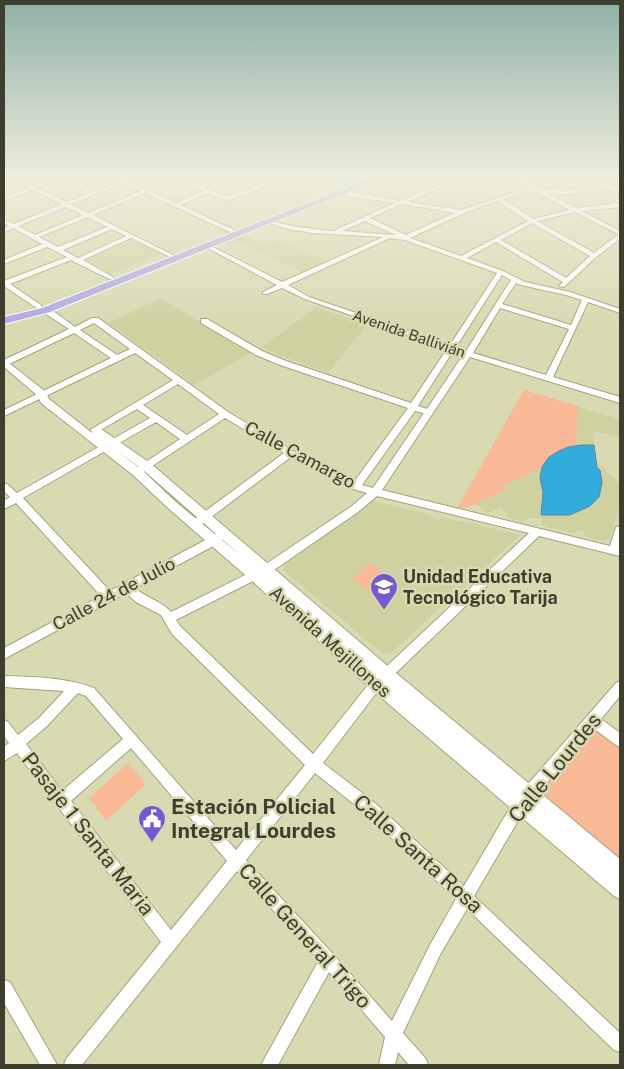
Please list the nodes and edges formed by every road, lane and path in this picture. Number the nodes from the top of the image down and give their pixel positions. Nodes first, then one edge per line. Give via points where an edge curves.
1 (15, 227) edge
2 (60, 227) edge
3 (111, 227) joint
4 (223, 227) edge
5 (243, 227) edge
6 (254, 227) edge
7 (286, 227) edge
8 (344, 227) edge
9 (384, 227) edge
10 (429, 227) edge
11 (521, 227) edge
12 (542, 227) edge
13 (606, 227) edge
14 (232, 231) junction
15 (333, 232) junction
16 (620, 235) edge
17 (131, 236) junction
18 (390, 236) junction
19 (406, 237) junction
20 (35, 238) junction
21 (497, 240) junction
22 (48, 244) junction
23 (207, 246) junction
24 (58, 250) junction
25 (594, 256) junction
26 (173, 257) junction
27 (462, 258) junction
28 (75, 259) junction
29 (4, 262) edge
30 (501, 272) junction
31 (111, 278) junction
32 (514, 280) junction
33 (4, 284) edge
34 (282, 285) junction
35 (265, 293) dead end
36 (586, 300) junction
37 (497, 305) junction
38 (42, 308) junction
39 (620, 311) edge
40 (4, 315) edge
41 (4, 321) edge
42 (204, 321) dead end
43 (573, 328) junction
44 (76, 329) junction
45 (451, 348) junction
46 (134, 350) junction
47 (468, 354) junction
48 (117, 359) junction
49 (4, 362) edge
50 (549, 378) junction
51 (179, 380) junction
52 (42, 394) junction
53 (620, 400) edge
54 (137, 405) junction
55 (413, 407) junction
56 (428, 412) junction
57 (4, 413) edge
58 (225, 414) junction
59 (156, 418) junction
60 (94, 430) junction
61 (186, 439) junction
62 (110, 446) junction
63 (290, 453) junction
64 (141, 469) junction
65 (4, 486) edge
66 (356, 487) junction
67 (375, 492) junction
68 (17, 498) junction
69 (4, 505) edge
70 (200, 521) junction
71 (620, 530) edge
72 (538, 531) junction
73 (219, 537) junction
74 (617, 551) edge
75 (261, 572) junction
76 (128, 587) junction
77 (108, 597) junction
78 (169, 618) junction
79 (4, 654) edge
80 (380, 679) junction
81 (4, 681) edge
82 (620, 687) edge
83 (75, 688) junction
84 (592, 720) junction
85 (4, 726) edge
86 (132, 739) junction
87 (620, 741) edge
88 (18, 743) junction
89 (4, 755) edge
90 (314, 764) junction
91 (525, 799) junction
92 (62, 800) junction
93 (236, 860) junction
94 (620, 870) edge
95 (620, 890) edge
96 (466, 897) junction
97 (171, 942) junction
98 (328, 959) junction
99 (4, 988) edge
100 (394, 1035) junction
101 (620, 1044) edge
102 (49, 1065) edge
103 (72, 1065) edge
104 (269, 1065) edge
105 (387, 1065) edge
106 (420, 1065) edge

1 - 20 street
2 - 20 street
3 - 17 street
3 - 24 street
4 - 14 street
5 - 14 highway
6 - 23 highway
7 - 15 street
8 - 15 street
9 - 19 street
10 - 19 street
11 - 21 street
12 - 25 street
13 - 16 street
14 - 26 highway
15 - 18 street
16 - 25 street
17 - 26 street
17 - 28 street
18 - 19 street
18 - 34 street
19 - 27 street
20 - 22 street
21 - 25 street via 564,284
21 - 27 street
22 - 24 street
22 - 29 street
23 - 26 highway
23 - 34 street, Avenida Ballivián
24 - 28 street
26 - 31 highway
26 - 38 highway
27 - 30 street
28 - 31 street
28 - 33 street
30 - 32 street
30 - 45 street
31 - 38 highway
32 - 36 street
32 - 37 street
33 - 38 street
34 - 35 street
34 - 45 street, Avenida Ballivián via 307,298
36 - 39 street
36 - 43 street
37 - 43 street
37 - 47 street
38 - 40 highway
38 - 41 highway
38 - 44 street
42 - 55 street via 267,357
43 - 50 street
44 - 46 street, Calle Camargo via 96,320
44 - 48 street
44 - 49 street
45 - 47 street, Avenida Ballivián
45 - 55 street
46 - 48 street
46 - 51 street, Calle Camargo
47 - 50 street, Avenida Ballivián
47 - 56 street
48 - 52 street
49 - 52 street, Avenida Mejillones
50 - 53 street, Avenida Ballivián
51 - 54 street
51 - 58 street, Calle Camargo
52 - 57 street
52 - 60 street, Avenida Mejillones via 51,397
52 - 62 street, Avenida Mejillones via 79,429
54 - 59 street
54 - 60 street
55 - 56 street
55 - 66 street
56 - 67 street
58 - 61 street
58 - 63 street, Calle Camargo
59 - 61 street
59 - 62 street
60 - 62 street, Avenida Mejillones
61 - 64 street
62 - 64 street, Avenida Mejillones
62 - 68 street
63 - 66 street, Calle Camargo
63 - 70 street
64 - 70 street, Avenida Mejillones
65 - 68 street
66 - 67 street, Calle Camargo
67 - 72 street, Calle Camargo
67 - 75 street
68 - 69 street
68 - 77 street
70 - 73 street, Avenida Mejillones
71 - 74 street
72 - 74 street, Calle Camargo
72 - 80 street
73 - 75 street, Avenida Mejillones
73 - 76 street, Calle 24 de Julio
75 - 78 street
75 - 80 street, Avenida Mejillones
76 - 77 street, Calle 24 de Julio
76 - 78 street, Calle Santa Rosa via 131,593 159,608
77 - 79 street, Calle 24 de Julio
78 - 90 street, Calle Santa Rosa via 176,630
80 - 90 street
80 - 91 street, Avenida Mejillones
81 - 83 street, Calle General Trigo
82 - 84 street, Calle Lourdes
83 - 86 street, Calle General Trigo via 90,692
83 - 88 street
84 - 87 street
84 - 91 street, Calle Lourdes
85 - 88 street, Pasaje 1 Santa Maria
86 - 92 street
86 - 93 street, Calle General Trigo
88 - 89 street
88 - 92 street, Pasaje 1 Santa Maria
90 - 93 street
90 - 96 street, Calle Santa Rosa via 370,808
91 - 94 street, Avenida Mejillones
91 - 95 street, Avenida Mejillones
91 - 96 street, Calle Lourdes
92 - 97 street, Pasaje 1 Santa Maria
93 - 97 street
93 - 98 street, Calle General Trigo
96 - 100 street, Calle Lourdes via 436,948
96 - 101 street, Calle Santa Rosa
97 - 103 street
98 - 100 street, Calle General Trigo
98 - 104 street
99 - 102 street
100 - 105 street, Calle Lourdes
100 - 106 street, Calle General Trigo

